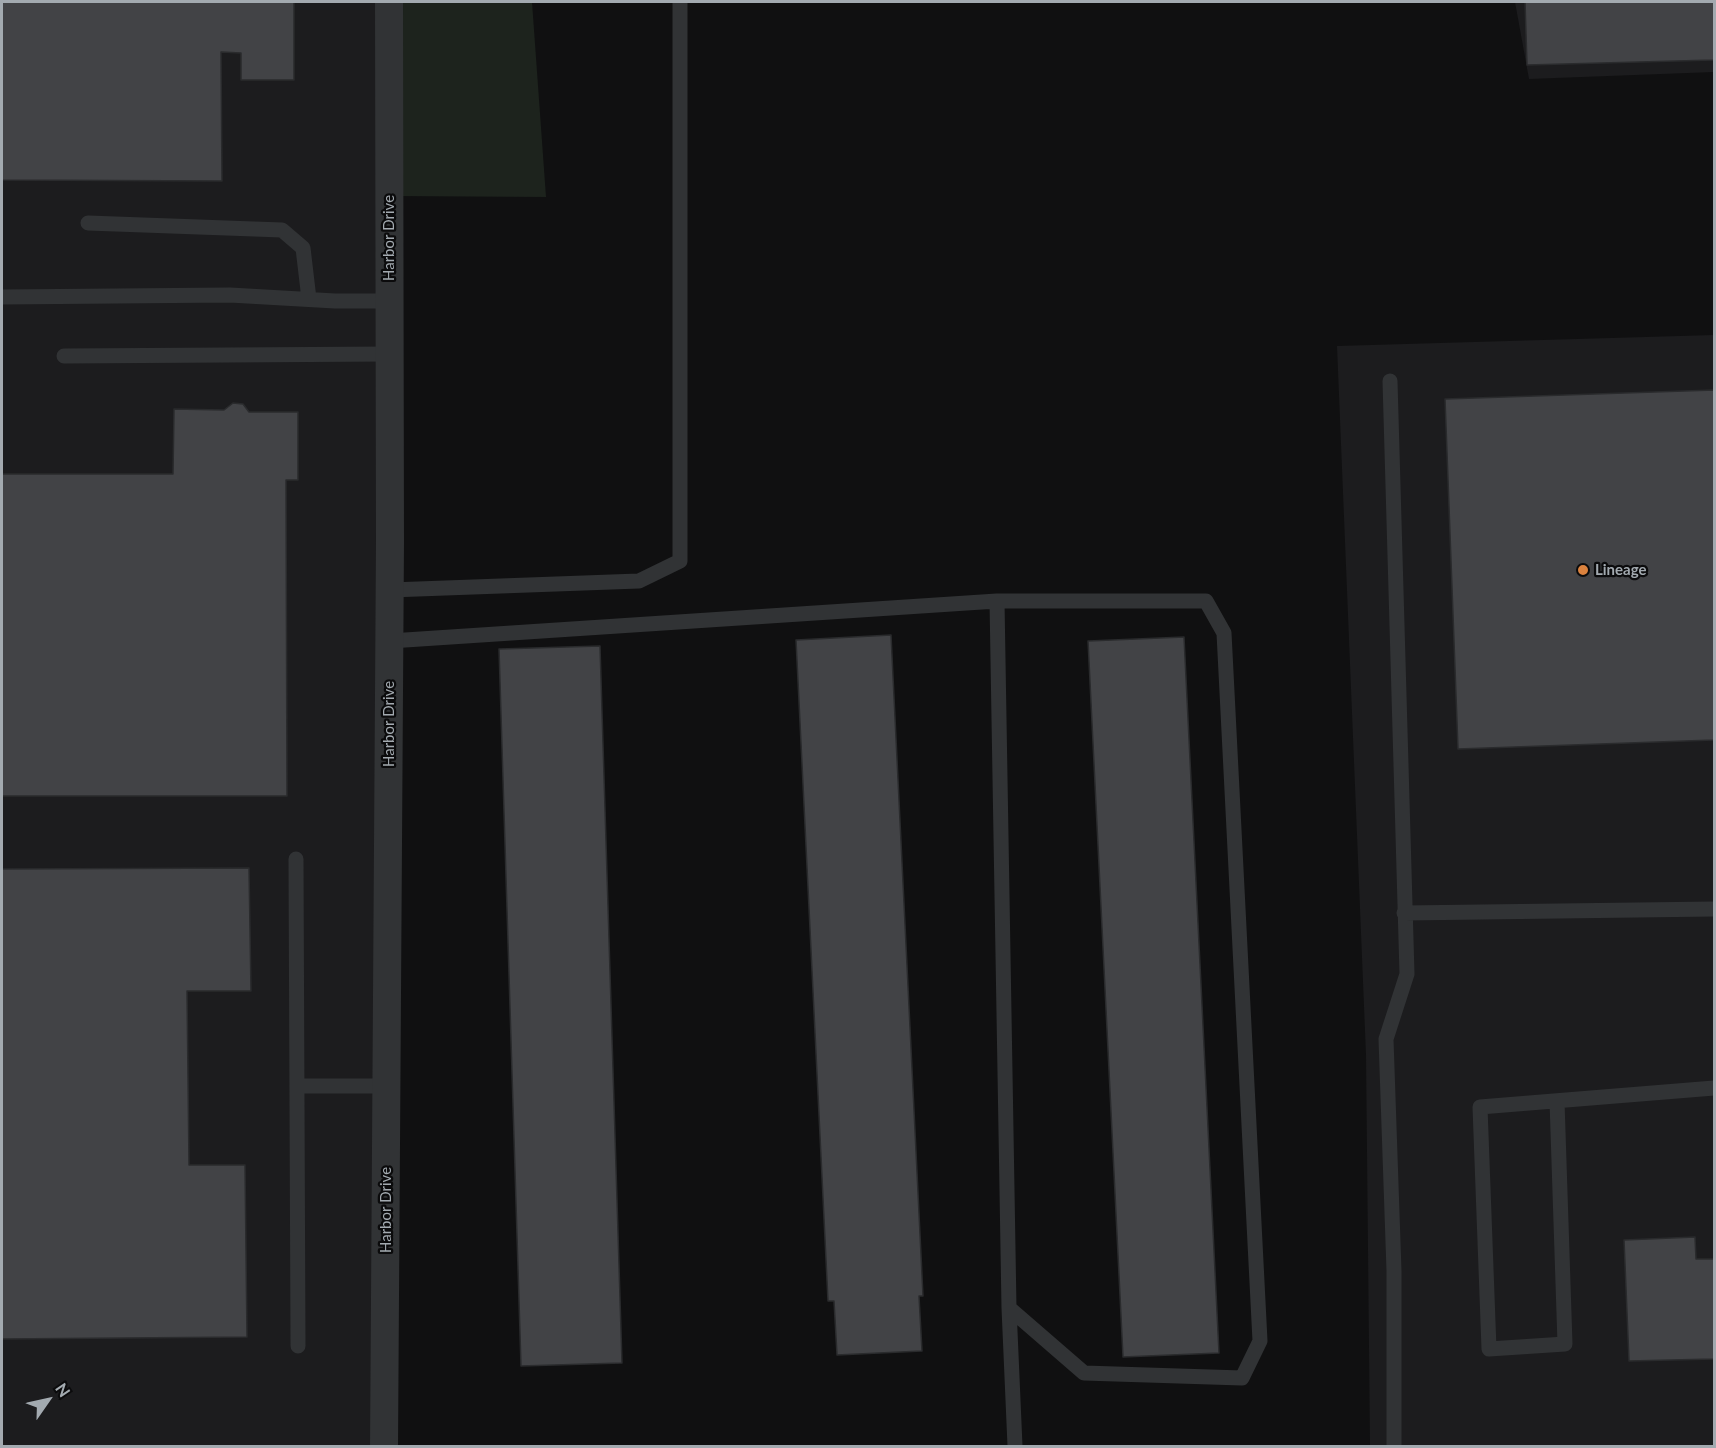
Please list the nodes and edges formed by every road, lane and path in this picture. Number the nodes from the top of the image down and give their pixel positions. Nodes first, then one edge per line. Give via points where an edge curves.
1 (389, 2) edge
2 (680, 2) edge
3 (88, 223) dead end
4 (2, 297) edge
5 (309, 299) junction
6 (390, 301) junction
7 (390, 354) junction
8 (64, 356) dead end
9 (1390, 381) dead end
10 (390, 590) junction
11 (997, 601) junction
12 (390, 641) junction
13 (296, 858) dead end
14 (1714, 909) edge
15 (1404, 913) junction
16 (297, 1086) junction
17 (387, 1086) junction
18 (1714, 1088) edge
19 (1557, 1101) junction
20 (1009, 1308) junction
21 (298, 1346) dead end
22 (384, 1446) edge
23 (1015, 1446) edge
24 (1394, 1446) edge

1 - 6 street, Harbor Drive
2 - 10 lane via 680,561 639,581
3 - 5 lane via 282,230 303,248
4 - 5 lane via 230,295
5 - 6 lane
6 - 7 street, Harbor Drive
7 - 8 lane
7 - 10 street, Harbor Drive
9 - 15 lane
10 - 12 street, Harbor Drive
11 - 12 lane
11 - 20 lane
11 - 20 lane via 1206,601 1224,633 1260,1341 1242,1378 1084,1373
12 - 17 street, Harbor Drive
13 - 16 lane
14 - 15 lane
15 - 24 lane via 1407,974 1386,1039 1394,1271
16 - 17 lane
16 - 21 lane
17 - 22 street, Harbor Drive
18 - 19 lane
19 - 19 lane via 1565,1344 1489,1349 1480,1107
20 - 23 lane

